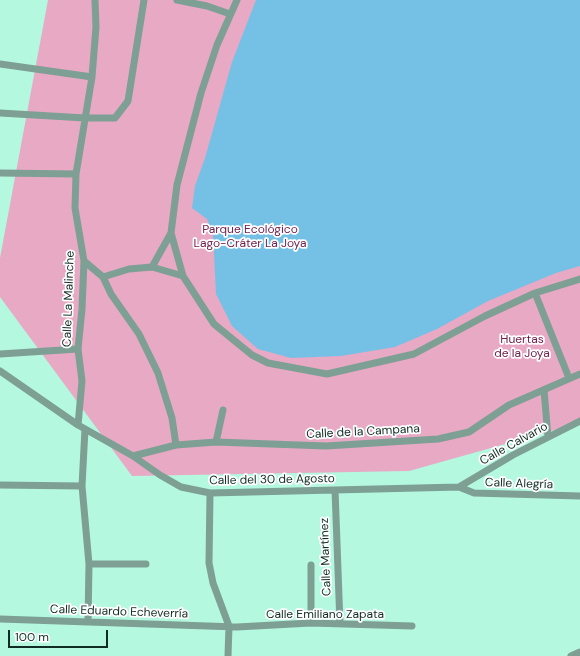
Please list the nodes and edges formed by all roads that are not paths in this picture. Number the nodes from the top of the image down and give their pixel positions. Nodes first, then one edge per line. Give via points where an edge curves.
1 (95, 0) edge
2 (144, 0) edge
3 (177, 0) edge
4 (237, 0) edge
5 (230, 14) junction
6 (0, 64) edge
7 (92, 77) junction
8 (0, 113) edge
9 (85, 118) junction
10 (0, 173) edge
11 (76, 174) junction
12 (171, 233) junction
13 (84, 261) junction
14 (152, 267) junction
15 (183, 276) junction
16 (103, 277) junction
17 (580, 278) edge
18 (535, 293) junction
19 (78, 348) junction
20 (0, 354) edge
21 (0, 371) edge
22 (580, 374) edge
23 (569, 378) junction
24 (544, 390) junction
25 (223, 410) dead end
26 (580, 421) edge
27 (78, 425) junction
28 (85, 429) junction
29 (548, 437) junction
30 (216, 442) junction
31 (176, 445) junction
32 (134, 456) junction
33 (0, 485) edge
34 (82, 486) junction
35 (459, 487) junction
36 (335, 490) junction
37 (210, 493) junction
38 (580, 496) edge
39 (89, 564) junction
40 (146, 564) dead end
41 (311, 565) dead end
42 (0, 619) edge
43 (88, 622) junction
44 (311, 623) junction
45 (340, 624) junction
46 (229, 626) junction
47 (412, 626) dead end
48 (238, 627) joint
49 (580, 652) edge
50 (228, 656) edge
51 (572, 656) edge

1 - 7 street, Calle La Malinche via 96,27
2 - 9 street via 128,101 115,118
3 - 5 street
4 - 5 street
5 - 12 street via 201,93 177,185
6 - 7 street
7 - 9 street, Calle La Malinche
8 - 9 street
9 - 11 street, Calle La Malinche
10 - 11 street
11 - 13 street, Calle La Malinche via 75,208
12 - 14 street
12 - 15 street
13 - 16 street
13 - 19 street, Calle La Malinche
14 - 15 street
14 - 16 street via 128,269
15 - 18 street via 214,324 252,355 268,363 327,374 414,354
16 - 31 street via 111,294 140,334 158,373 172,418
17 - 18 street
18 - 23 street
19 - 20 street
19 - 27 street, Calle La Malinche via 82,381
21 - 27 street, Calle del 30 de Agosto
22 - 23 street, Calle de la Campana
23 - 24 street, Calle de la Campana
24 - 29 street
24 - 30 street, Calle de la Campana via 509,406 469,432 438,439 326,446
25 - 30 street
26 - 29 street, Calle Calvario
27 - 28 street, Calle del 30 de Agosto
28 - 32 street, Calle del 30 de Agosto
28 - 34 street
29 - 35 street, Calle Calvario
30 - 31 street, Calle de la Campana
31 - 32 street, Calle de la Campana
32 - 37 street, Calle del 30 de Agosto via 181,487
33 - 34 street
34 - 39 street
35 - 36 street, Calle del 30 de Agosto
35 - 38 street, Calle Alegría via 474,493
36 - 37 street, Calle del 30 de Agosto
36 - 45 street, Calle Martínez
37 - 46 street via 209,563 213,583
39 - 40 street
39 - 43 street
41 - 44 street
42 - 43 street, Calle Eduardo Echeverría
43 - 46 street, Calle Eduardo Echeverría
44 - 45 street, Calle Emiliano Zapata
44 - 48 street, Calle Emiliano Zapata
45 - 47 street, Calle Emiliano Zapata
46 - 48 street, Calle Eduardo Echeverría
46 - 50 street
49 - 51 street

